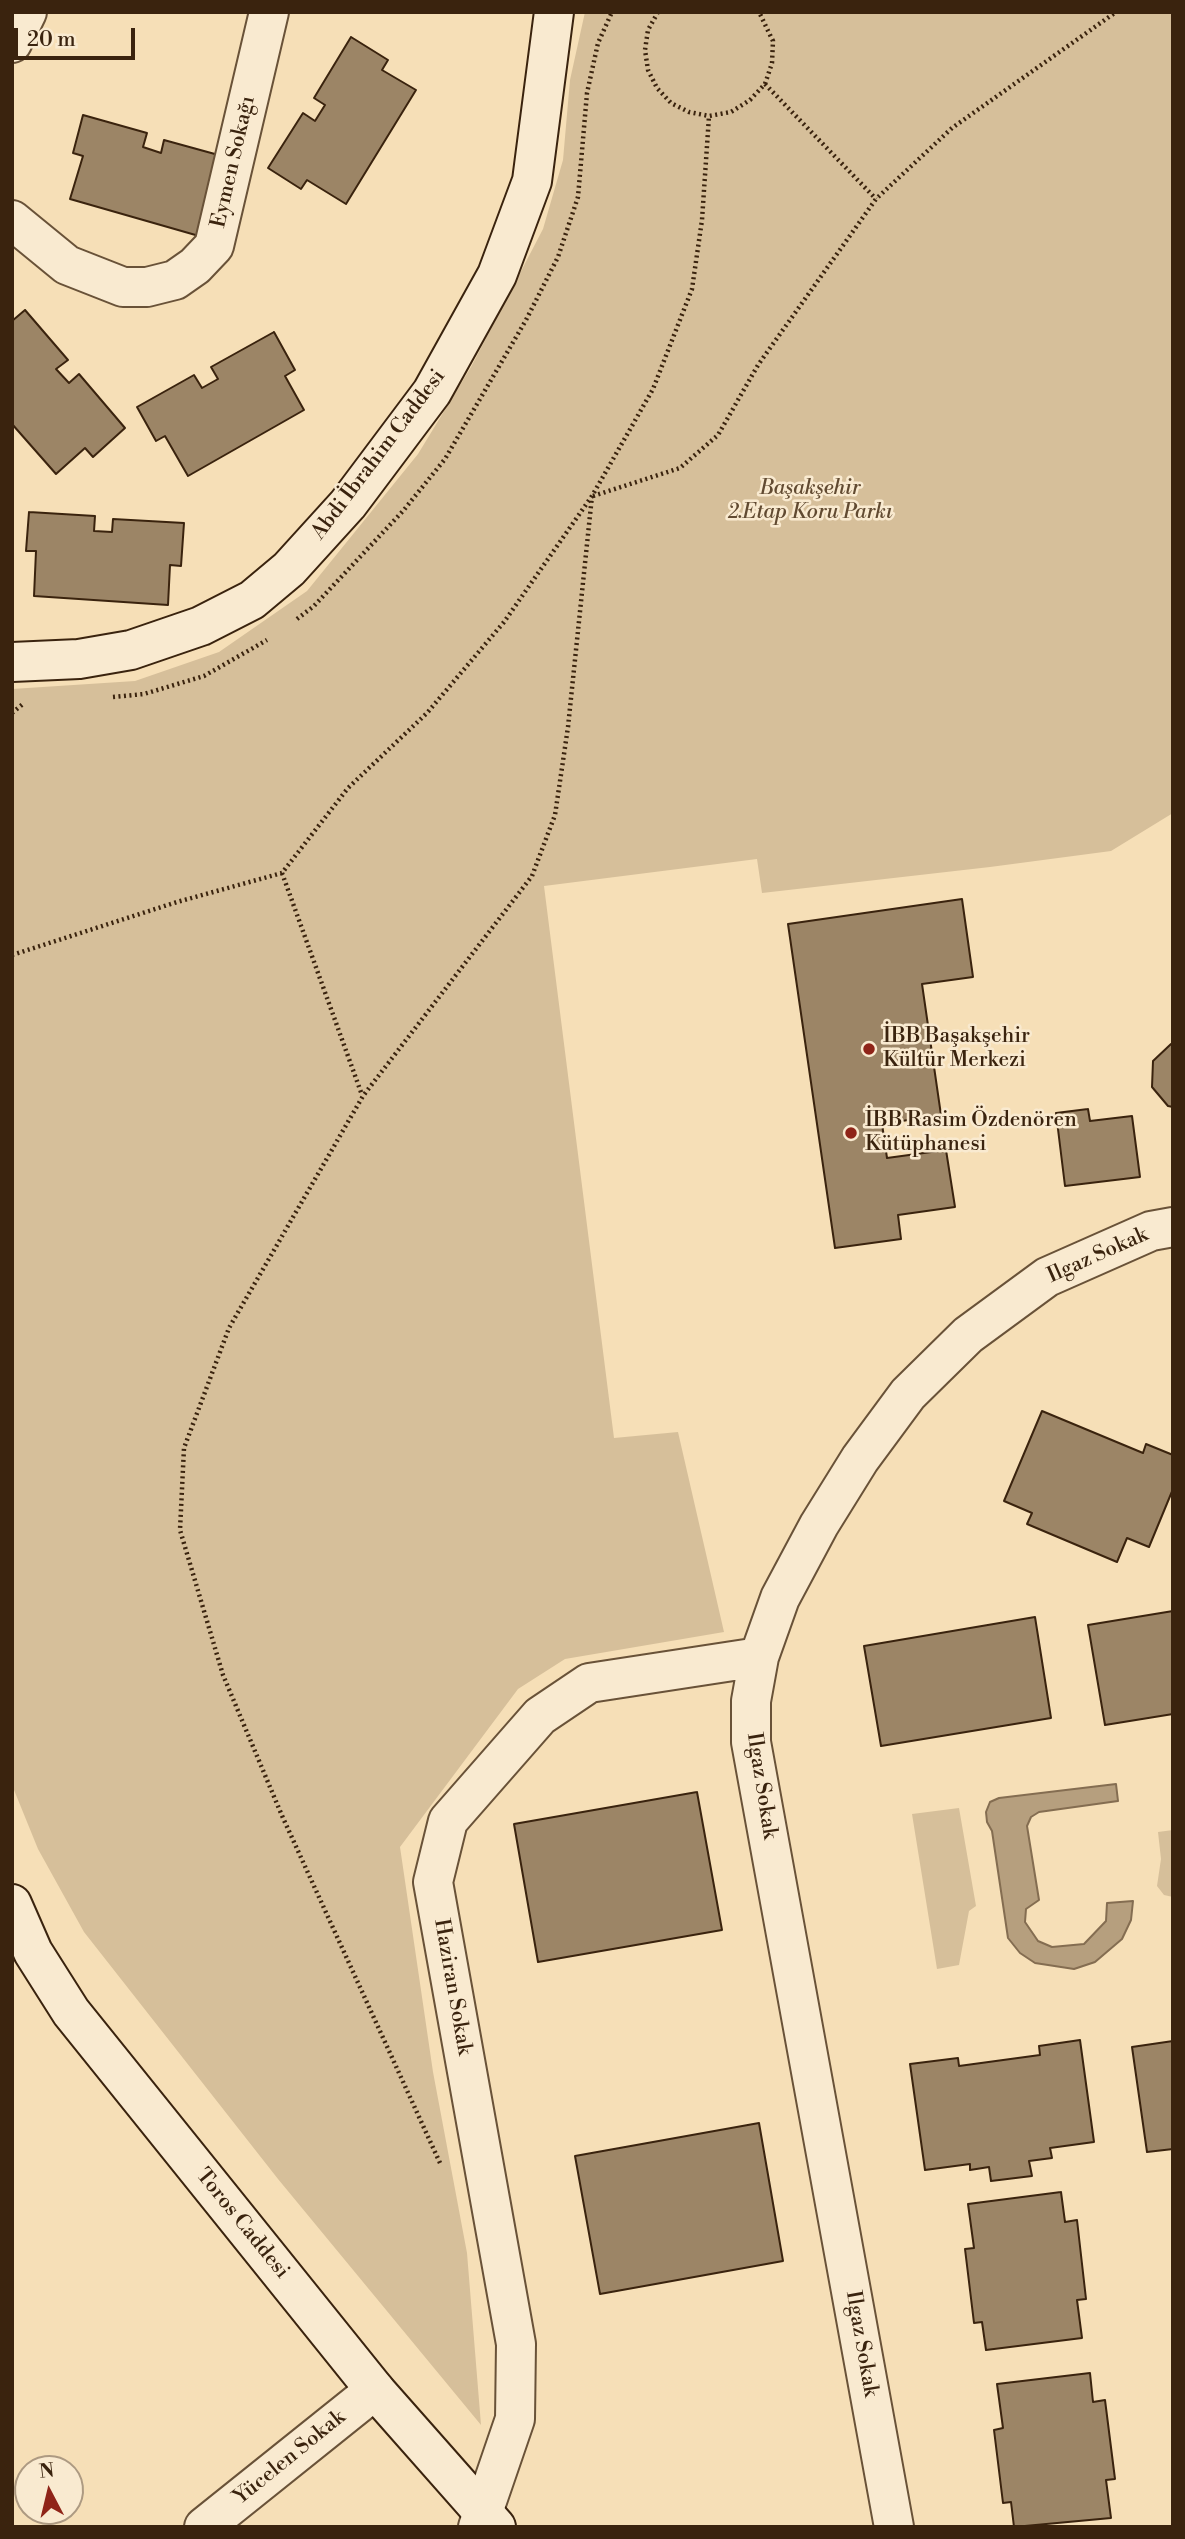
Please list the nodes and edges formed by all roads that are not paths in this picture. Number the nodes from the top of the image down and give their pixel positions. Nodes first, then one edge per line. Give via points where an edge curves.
1 (27, 12) edge
2 (269, 12) edge
3 (554, 12) edge
4 (12, 43) edge
5 (12, 220) edge
6 (12, 662) edge
7 (1173, 1227) edge
8 (759, 1657) junction
9 (12, 1904) edge
10 (375, 2390) junction
11 (485, 2523) edge
12 (204, 2527) edge
13 (894, 2527) edge

1 - 4 street
2 - 5 street, Eymen Sokağı via 214,246 195,266 175,280 122,288 67,265
3 - 6 street, Abdi İbrahim Caddesi via 532,181 497,275 432,392 348,503 289,569 252,600 201,626 131,650 79,659
7 - 8 street, Ilgaz Sokak via 1151,1231 1046,1277 968,1335 908,1394 860,1458 819,1525 780,1598
8 - 11 street, Haziran Sokak via 589,1683 540,1716 448,1821 433,1882 516,2344 516,2419
8 - 13 street, Ilgaz Sokak via 751,1701 751,1742
9 - 10 street, Toros Caddesi via 33,1952 71,2012
10 - 11 street, Toros Caddesi
10 - 12 street, Yücelen Sokak

